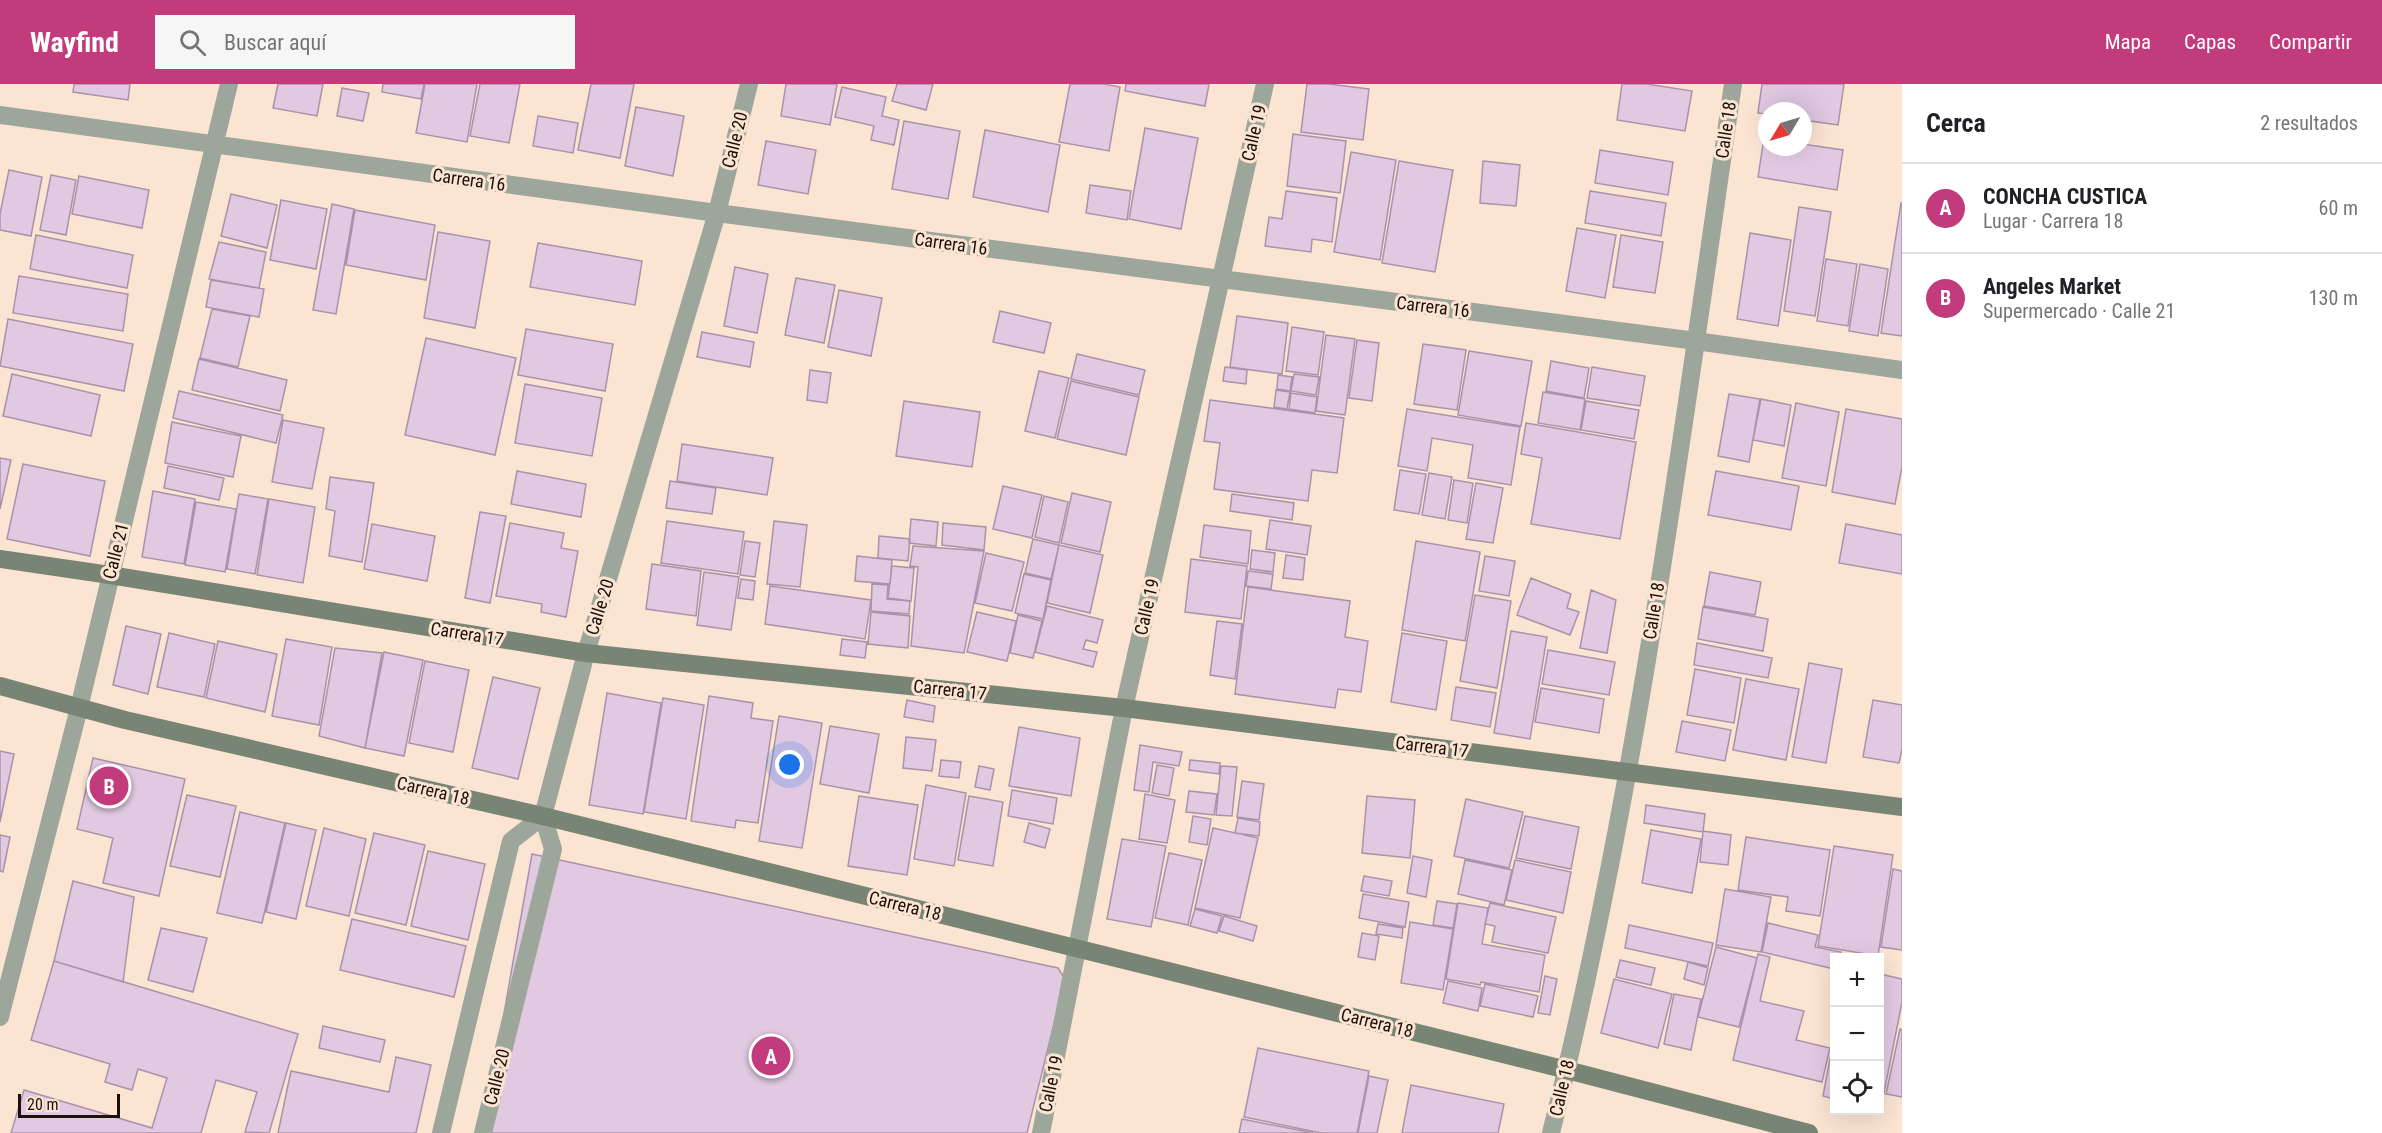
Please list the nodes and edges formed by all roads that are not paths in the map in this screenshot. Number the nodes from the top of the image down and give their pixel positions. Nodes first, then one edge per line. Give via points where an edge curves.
1 (229, 84) edge
2 (749, 84) edge
3 (1265, 84) edge
4 (1733, 84) edge
5 (0, 115) edge
6 (216, 145) junction
7 (717, 213) junction
8 (1221, 280) junction
9 (1696, 341) junction
10 (1902, 370) edge
11 (0, 559) edge
12 (110, 575) junction
13 (586, 653) junction
14 (0, 686) edge
15 (79, 708) junction
16 (1124, 708) junction
17 (1629, 772) junction
18 (1902, 807) edge
19 (543, 816) junction
20 (1078, 950) junction
21 (8, 953) edge
22 (0, 1017) edge
23 (1567, 1070) junction
24 (441, 1133) edge
25 (483, 1133) edge
26 (1041, 1133) edge
27 (1551, 1133) edge
28 (1809, 1133) edge

1 - 6 street, Calle 21
2 - 7 street, Calle 20
3 - 8 street, Calle 19
4 - 9 street, Calle 18
5 - 6 street, Carrera 16
6 - 7 street, Carrera 16
6 - 12 street, Calle 21
7 - 8 street, Carrera 16
7 - 13 street, Calle 20
8 - 9 street, Carrera 16
8 - 16 street, Calle 19
9 - 10 street, Carrera 16
9 - 17 street, Calle 18
11 - 12 street, Carrera 17
12 - 13 street, Carrera 17
12 - 15 street, Calle 21
13 - 16 street, Carrera 17
13 - 19 street, Calle 20
14 - 15 street, Carrera 18
15 - 19 street, Carrera 18
15 - 21 street, Calle 21
16 - 17 street, Carrera 17
16 - 20 street, Calle 19
17 - 18 street, Carrera 17
17 - 23 street, Calle 18
19 - 20 street, Carrera 18
19 - 24 street via 511,841
19 - 25 street, Calle 20 via 554,849
20 - 23 street, Carrera 18
20 - 26 street, Calle 19
21 - 22 street, Calle 21
23 - 27 street, Calle 18
23 - 28 street, Carrera 18

